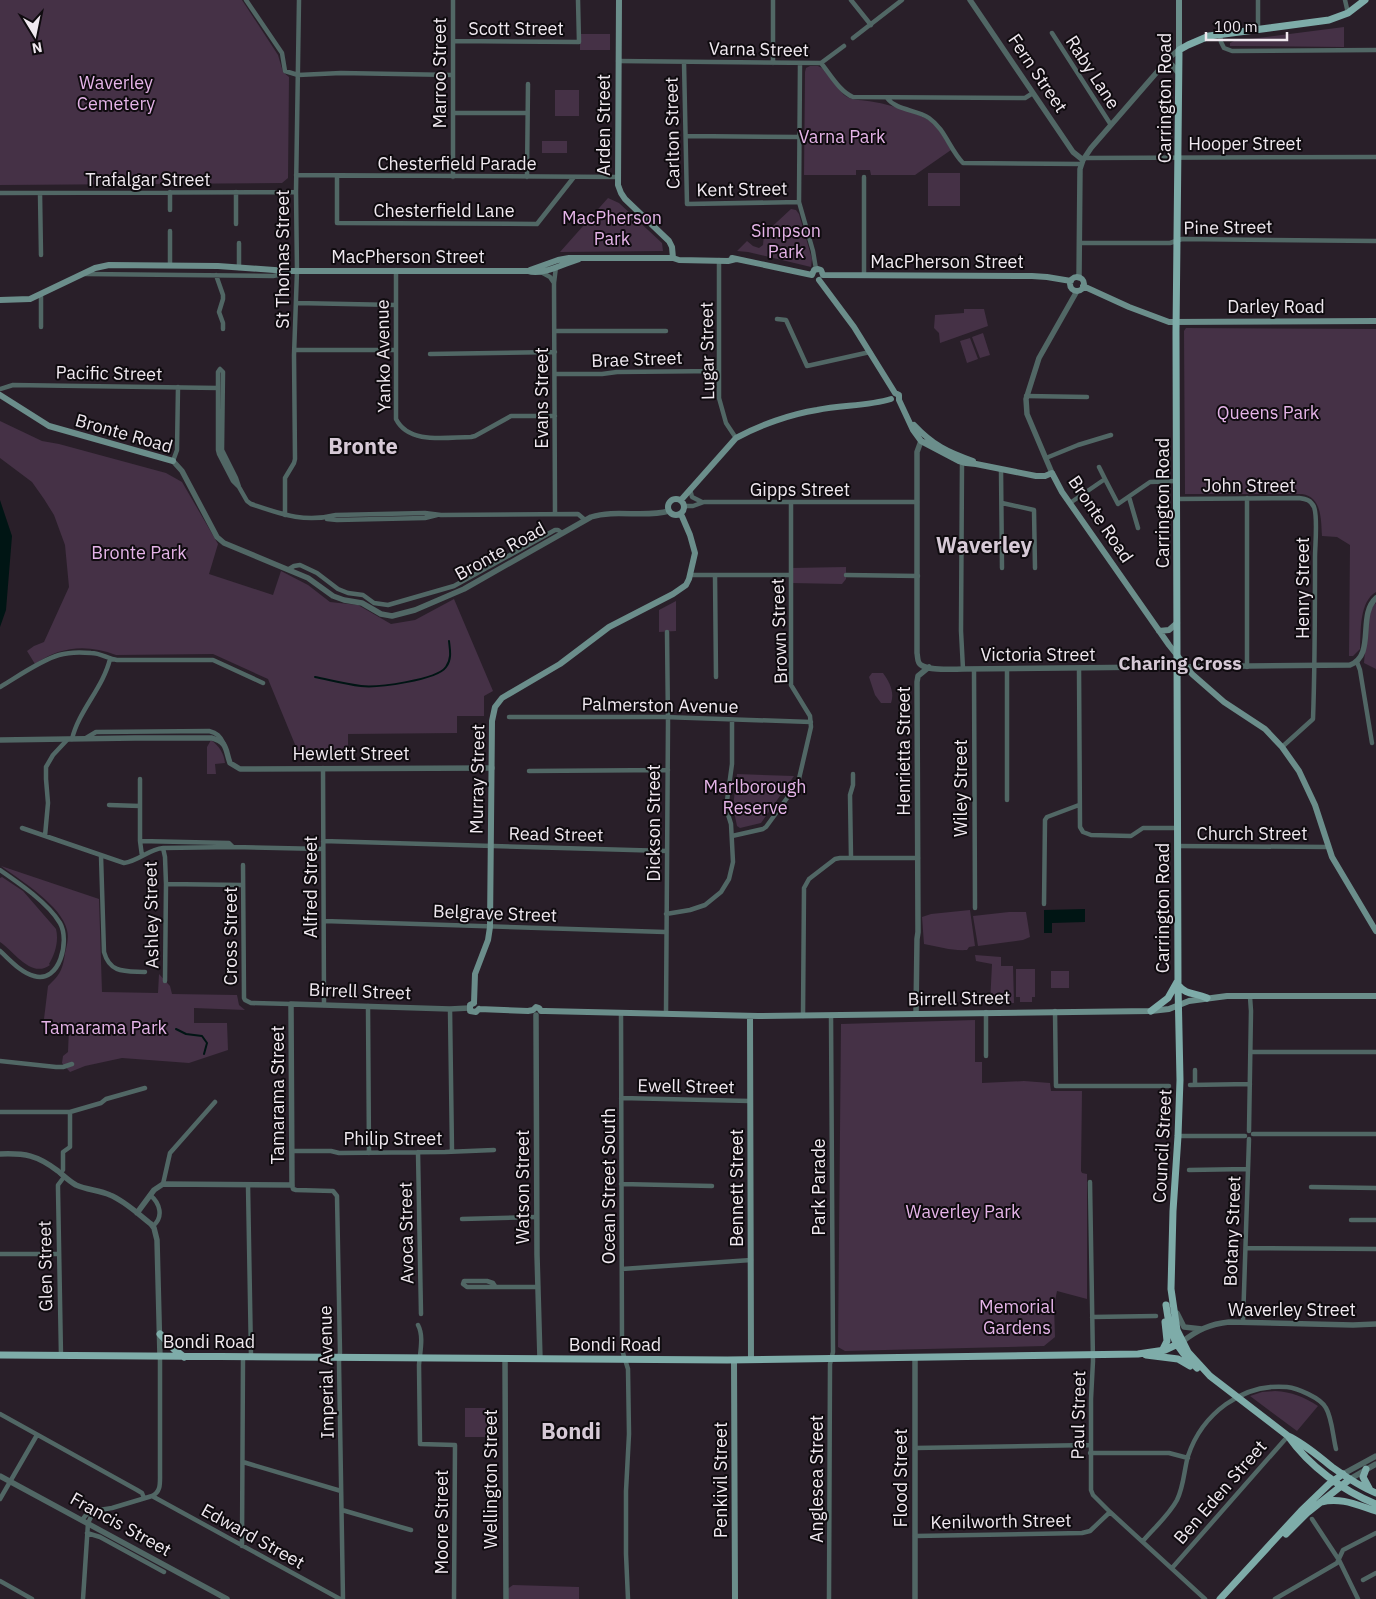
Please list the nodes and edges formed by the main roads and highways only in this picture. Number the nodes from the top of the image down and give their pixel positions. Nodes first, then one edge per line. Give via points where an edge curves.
1 (619, 0) edge
2 (1179, 0) edge
3 (1365, 0) edge
4 (1179, 50) junction
5 (673, 258) junction
6 (736, 259) junction
7 (555, 264) junction
8 (528, 271) junction
9 (814, 272) junction
10 (821, 278) junction
11 (1070, 281) junction
12 (1083, 286) junction
13 (0, 300) edge
14 (1376, 321) edge
15 (1176, 322) junction
16 (0, 395) edge
17 (893, 396) junction
18 (911, 423) junction
19 (173, 461) road end
20 (976, 464) junction
21 (682, 503) junction
22 (681, 514) junction
23 (1177, 624) junction
24 (1159, 630) junction
25 (1178, 656) junction
26 (1376, 931) edge
27 (1178, 983) junction
28 (1376, 996) edge
29 (1207, 998) junction
30 (1179, 1006) junction
31 (474, 1007) joint
32 (1151, 1011) junction
33 (750, 1016) junction
34 (1171, 1289) junction
35 (1166, 1306) junction
36 (160, 1334) road end
37 (1179, 1345) junction
38 (1162, 1351) junction
39 (1138, 1354) junction
40 (0, 1356) edge
41 (184, 1357) junction
42 (734, 1360) junction
43 (751, 1360) junction
44 (1206, 1375) junction
45 (1288, 1436) junction
46 (1366, 1469) road end
47 (1343, 1474) junction
48 (1350, 1479) junction
49 (1334, 1480) junction
50 (1341, 1485) junction
51 (1373, 1491) edge
52 (1319, 1503) junction
53 (1376, 1504) edge
54 (1376, 1511) edge
55 (735, 1599) edge
56 (1220, 1599) edge
57 (1225, 1599) edge

1 - 5 main road, Arden Street via 620,193 669,241
2 - 4 main road, Carrington Road
3 - 4 main road via 1348,13 1329,20 1220,34 1202,38
4 - 15 main road, Carrington Road
5 - 6 main road, MacPherson Street
5 - 6 main road, MacPherson Street via 728,256
5 - 7 main road, MacPherson Street via 569,258
6 - 9 main road, MacPherson Street
7 - 8 main road, MacPherson Street
7 - 8 main road, MacPherson Street via 541,272
8 - 13 main road, MacPherson Street via 288,271 109,265 94,268 27,300
9 - 10 main road via 814,279
9 - 10 main road via 821,270
10 - 11 main road, MacPherson Street via 864,275 1040,276
10 - 17 main road, Bronte Road via 870,352
11 - 12 main road via 1079,278
11 - 12 main road via 1071,288 1077,291
12 - 15 main road via 1144,313
14 - 15 main road, Darley Road
15 - 23 main road, Carrington Road
16 - 19 main road, Bronte Road via 49,426
17 - 18 main road, Bronte Road via 899,395
17 - 21 main road via 810,411 736,438 690,489
18 - 20 main road, Bronte Road via 930,441
18 - 20 main road, Bronte Road via 922,441 962,462
20 - 24 main road, Bronte Road via 1041,477 1052,473
21 - 22 main road
21 - 22 main road via 676,499 668,506 674,515
22 - 31 main road, Murray Street via 695,556 686,585 609,627 560,664 499,700 493,713 490,927 475,974
23 - 24 main road via 1169,630
23 - 25 main road, Carrington Road
24 - 25 main road, Bronte Road
25 - 26 main road, Bronte Road via 1204,686 1266,729 1282,747 1305,783 1337,867
25 - 27 main road, Carrington Road
27 - 29 main road via 1184,992
27 - 30 main road, Carrington Road
27 - 32 main road via 1168,998
28 - 29 main road, Birrell Street
29 - 30 main road, Birrell Street
30 - 32 main road, Birrell Street
30 - 34 main road, Council Street via 1180,1080
31 - 33 main road, Birrell Street via 537,1012
32 - 33 main road, Birrell Street
33 - 43 main road, Bennett Street
34 - 35 main road, Council Street
34 - 37 main road, Council Street
35 - 37 main road, Council Street via 1169,1323
35 - 38 main road via 1166,1341
36 - 41 main road
37 - 38 main road, Bondi Road
37 - 44 main road via 1183,1355
38 - 39 main road, Bondi Road
39 - 43 main road, Bondi Road
39 - 44 main road via 1178,1359
40 - 41 main road, Bondi Road
41 - 42 main road, Bondi Road
42 - 43 main road, Bondi Road
42 - 55 main road, Penkivil Street
44 - 45 main road
45 - 47 main road
45 - 49 main road via 1298,1450
46 - 51 main road via 1364,1477
47 - 48 main road
47 - 49 main road
48 - 50 main road
48 - 51 main road
49 - 50 main road
49 - 56 main road
50 - 52 main road
50 - 53 main road
52 - 54 main road via 1342,1500
52 - 57 main road

